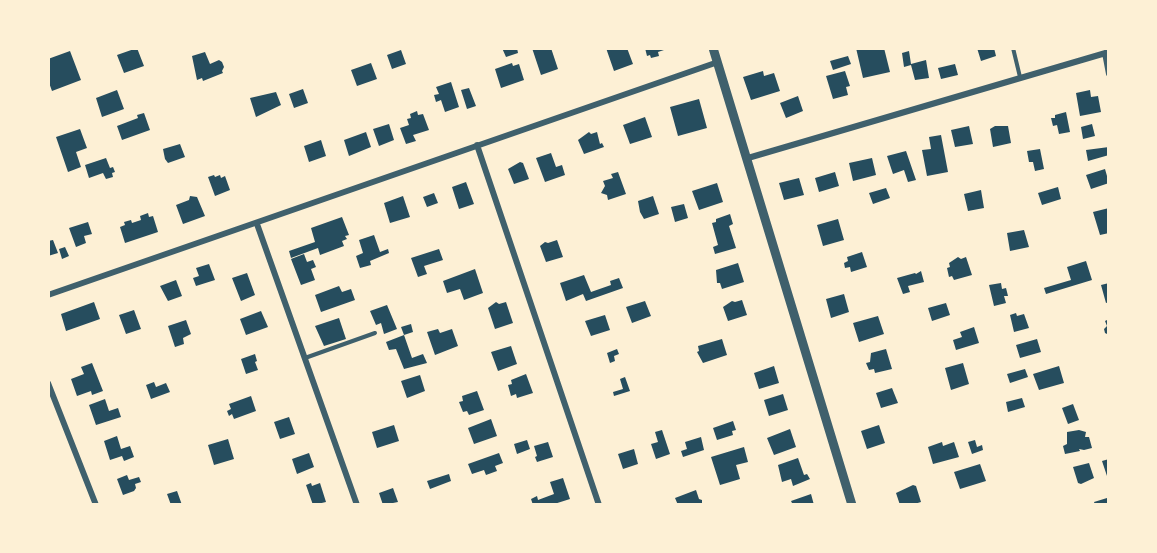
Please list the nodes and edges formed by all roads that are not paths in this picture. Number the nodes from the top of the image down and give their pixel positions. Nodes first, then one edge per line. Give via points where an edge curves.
1 (713, 48) edge
2 (1013, 48) edge
3 (1107, 53) edge
4 (718, 62) junction
5 (1109, 74) edge
6 (1020, 77) junction
7 (477, 145) junction
8 (748, 158) junction
9 (256, 224) junction
10 (48, 296) edge
11 (375, 333) dead end
12 (305, 357) junction
13 (48, 382) edge
14 (96, 505) edge
15 (357, 505) edge
16 (599, 505) edge
17 (852, 505) edge

1 - 4 street
2 - 6 lane
3 - 5 street
3 - 6 street
4 - 7 street
4 - 8 street
6 - 8 street
7 - 9 street
7 - 16 street
8 - 17 street
9 - 10 street
9 - 12 street
11 - 12 lane
12 - 15 street
13 - 14 street

